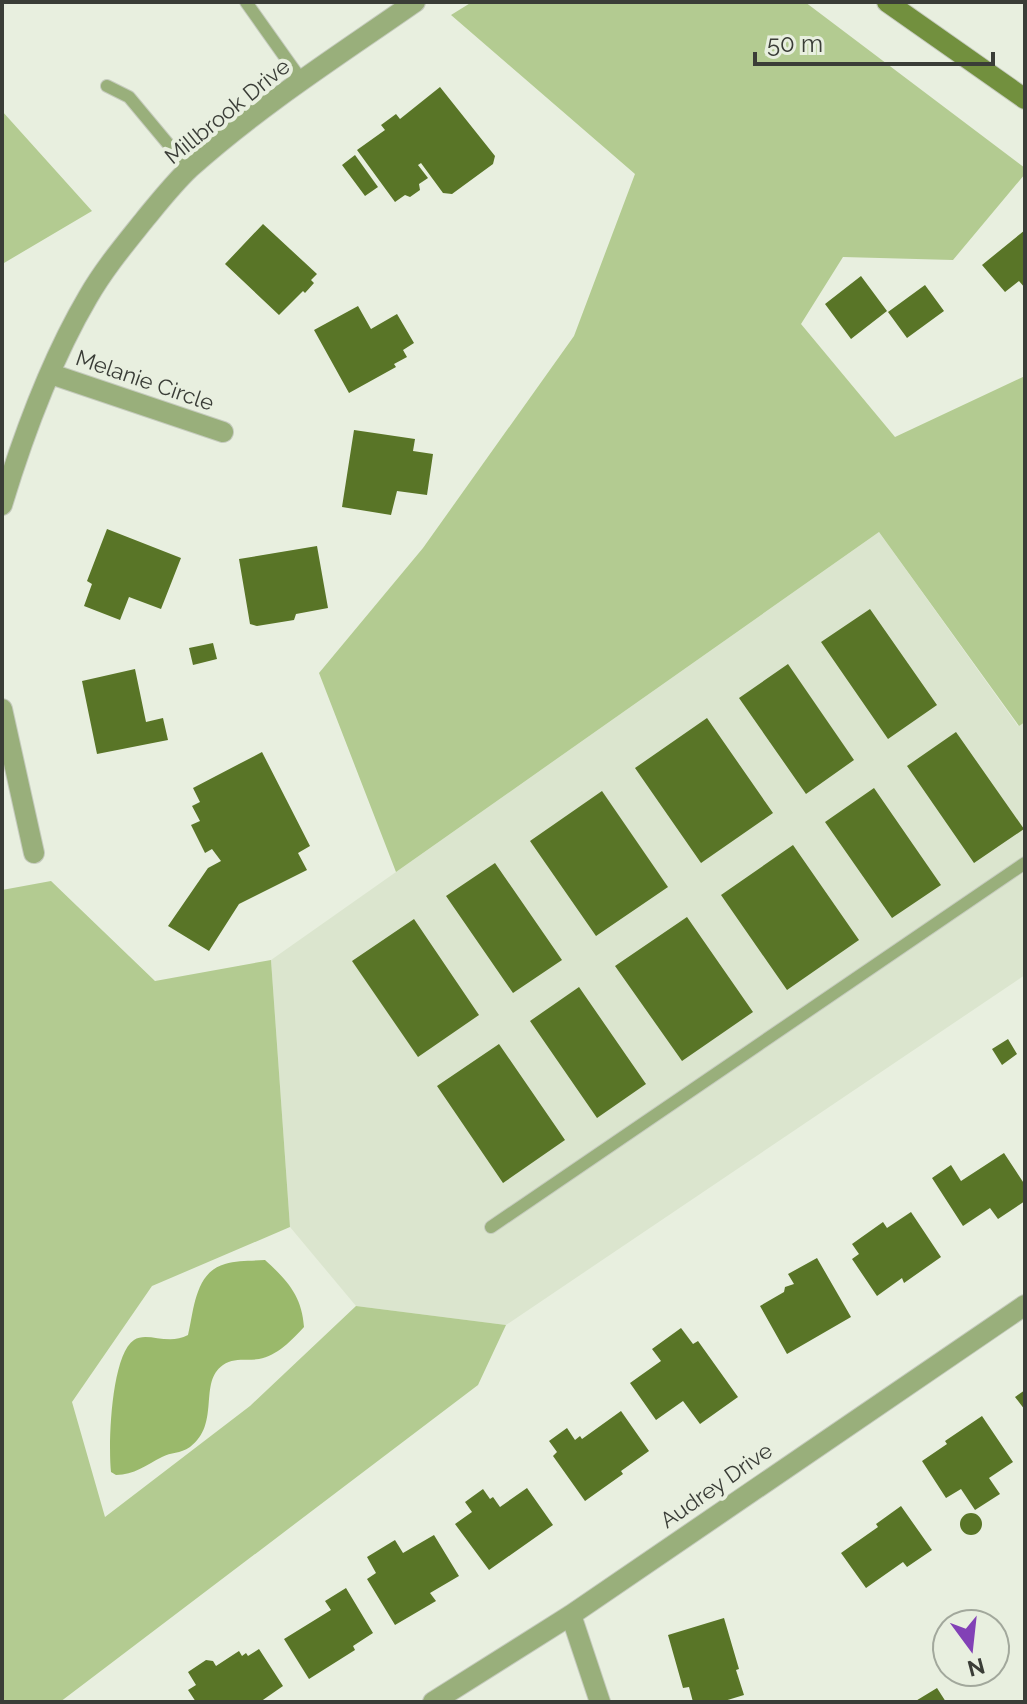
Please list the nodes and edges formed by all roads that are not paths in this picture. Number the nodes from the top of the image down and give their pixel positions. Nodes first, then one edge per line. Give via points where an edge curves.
1 (246, 2) edge
2 (415, 2) edge
3 (887, 2) edge
4 (302, 81) junction
5 (107, 86) dead end
6 (1025, 99) edge
7 (189, 169) junction
8 (51, 374) junction
9 (223, 432) dead end
10 (12, 439) edge
11 (2, 505) edge
12 (2, 709) edge
13 (34, 853) dead end
14 (1025, 863) edge
15 (491, 1227) dead end
16 (1025, 1305) edge
17 (571, 1615) junction
18 (433, 1702) edge
19 (600, 1702) edge

1 - 4 lane
2 - 4 street, Millbrook Drive
3 - 6 street
4 - 7 street, Millbrook Drive
5 - 7 lane via 129,97
7 - 8 street, Millbrook Drive via 87,298
8 - 9 street, Melanie Circle
8 - 10 street, Millbrook Drive
10 - 11 street, Millbrook Drive
12 - 13 street
14 - 15 lane
16 - 17 street, Audrey Drive
17 - 18 street, Audrey Drive
17 - 19 street

